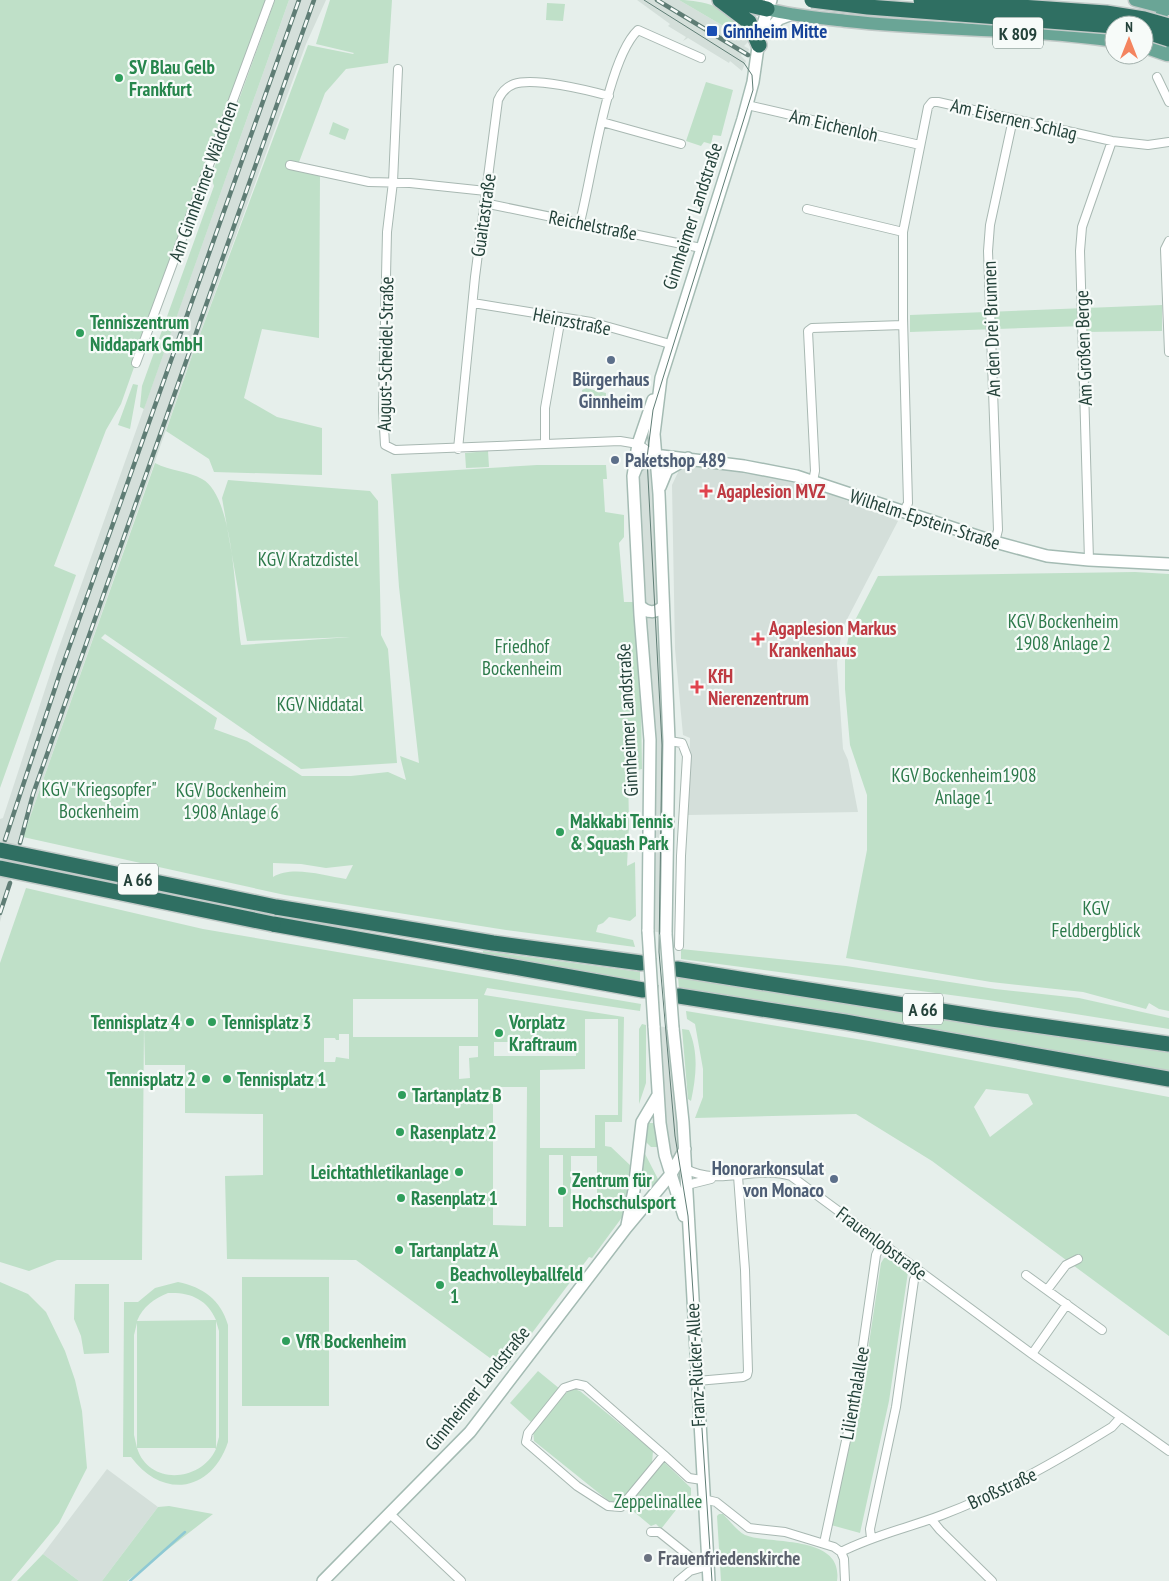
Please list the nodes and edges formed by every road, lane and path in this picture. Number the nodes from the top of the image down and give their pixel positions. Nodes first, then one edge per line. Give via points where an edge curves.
1 (270, 0) edge
2 (720, 0) edge
3 (728, 0) edge
4 (812, 0) edge
5 (921, 0) edge
6 (1135, 0) edge
7 (770, 5) edge
8 (1166, 5) edge
9 (792, 14) junction
10 (942, 18) dead end
11 (1104, 25) edge
12 (898, 26) junction
13 (1169, 26) edge
14 (1154, 38) edge
15 (762, 39) junction
16 (1104, 40) edge
17 (1154, 48) edge
18 (1168, 49) edge
19 (701, 58) dead end
20 (398, 69) dead end
21 (1157, 77) dead end
22 (397, 86) junction
23 (407, 88) dead end
24 (609, 96) junction
25 (1169, 102) edge
26 (747, 105) junction
27 (1012, 119) junction
28 (602, 122) junction
29 (1112, 141) junction
30 (1169, 142) edge
31 (681, 144) dead end
32 (920, 145) junction
33 (290, 165) dead end
34 (393, 182) junction
35 (486, 191) junction
36 (484, 203) junction
37 (808, 209) dead end
38 (580, 222) junction
39 (903, 232) junction
40 (1169, 241) edge
41 (701, 248) junction
42 (473, 303) junction
43 (561, 317) junction
44 (903, 325) junction
45 (670, 344) junction
46 (1169, 352) edge
47 (136, 363) dead end
48 (661, 378) junction
49 (545, 444) junction
50 (638, 444) junction
51 (458, 449) junction
52 (654, 455) junction
53 (688, 458) junction
54 (633, 476) junction
55 (813, 481) junction
56 (659, 494) junction
57 (904, 511) junction
58 (996, 542) junction
59 (1089, 560) junction
60 (1169, 564) edge
61 (640, 606) junction
62 (663, 606) junction
63 (669, 741) junction
64 (0, 850) edge
65 (0, 868) edge
66 (679, 946) dead end
67 (641, 963) tunnel mouth
68 (677, 969) tunnel mouth
69 (643, 990) tunnel mouth
70 (679, 996) tunnel mouth
71 (1169, 1044) edge
72 (1131, 1074) junction
73 (1169, 1079) edge
74 (1169, 1086) edge
75 (658, 1095) junction
76 (685, 1149) junction
77 (686, 1169) junction
78 (671, 1174) junction
79 (636, 1175) junction
80 (738, 1176) junction
81 (718, 1177) junction
82 (681, 1186) junction
83 (656, 1192) junction
84 (626, 1228) junction
85 (881, 1244) junction
86 (1078, 1259) dead end
87 (919, 1271) junction
88 (1026, 1275) dead end
89 (1047, 1290) junction
90 (1067, 1304) junction
91 (1102, 1330) dead end
92 (1032, 1354) junction
93 (697, 1381) junction
94 (1121, 1417) junction
95 (1169, 1451) edge
96 (664, 1455) junction
97 (702, 1480) junction
98 (703, 1498) junction
99 (390, 1514) junction
100 (931, 1519) junction
101 (651, 1532) dead end
102 (871, 1538) junction
103 (824, 1543) junction
104 (841, 1552) junction
105 (703, 1568) junction
106 (323, 1581) edge
107 (461, 1581) edge
108 (678, 1581) edge
109 (708, 1581) edge
110 (845, 1581) edge
111 (992, 1581) edge

1 - 47 street, Am Ginnheimer Wäldchen
2 - 15 highway via 749,22
3 - 7 highway
4 - 11 highway, bridge
5 - 13 highway, bridge via 1106,13
6 - 8 main road
7 - 9 main road, K 809
7 - 15 main road, Ginnheimer Landstraße
8 - 18 main road via 1158,35
9 - 12 main road, K 809
9 - 15 main road via 779,19
10 - 12 main road, K 809
12 - 16 main road, K 809
14 - 18 highway, bridge
15 - 26 main road, Ginnheimer Landstraße
17 - 18 main road
19 - 24 street via 638,30 624,47
20 - 22 street
21 - 25 street
22 - 23 street
22 - 34 street
24 - 28 street
24 - 35 street, Guaitastraße via 534,83 521,82 508,87 500,94 496,106
26 - 32 street, Am Eichenloh
26 - 41 main road, Ginnheimer Landstraße
27 - 29 street, Am Eisernen Schlag
27 - 32 street, Am Eisernen Schlag via 932,102 928,107
27 - 58 street, An den Drei Brunnen via 990,225 988,252
28 - 31 street
28 - 38 street
29 - 30 street, Am Eisernen Schlag via 1148,145
29 - 59 street, Am Großen Berge via 1082,227 1080,251
32 - 39 street, Am Eisernen Schlag
33 - 34 street via 369,182
34 - 35 street
34 - 51 street, August-Scheidel-Straße via 388,232 383,438 387,448 395,450
35 - 36 street, Guaitastraße
36 - 38 street, Reichelstraße
36 - 42 street, Guaitastraße
37 - 39 street
38 - 41 street, Reichelstraße
39 - 44 street, Am Eisernen Schlag
40 - 46 street via 1165,248
41 - 45 main road, Ginnheimer Landstraße
42 - 43 street, Heinzstraße
42 - 51 street, Guaitastraße
43 - 45 street, Heinzstraße
43 - 49 street via 545,408
44 - 55 street via 812,328 808,331
44 - 57 street, Am Eisernen Schlag via 908,503
45 - 48 main road, Ginnheimer Landstraße
48 - 50 main road, Ginnheimer Landstraße
48 - 52 main road, Ginnheimer Landstraße via 655,415
49 - 50 street, August-Scheidel-Straße via 613,441
49 - 51 street, August-Scheidel-Straße
50 - 52 street, August-Scheidel-Straße
50 - 54 main road, Ginnheimer Landstraße
52 - 53 main road, Wilhelm-Epstein-Straße
52 - 54 main road via 638,466
52 - 56 main road, Ginnheimer Landstraße
53 - 55 main road, Wilhelm-Epstein-Straße via 763,469
53 - 56 main road via 665,472
54 - 61 main road, Ginnheimer Landstraße
55 - 57 main road, Wilhelm-Epstein-Straße
56 - 62 main road, Ginnheimer Landstraße
57 - 58 main road, Wilhelm-Epstein-Straße
58 - 59 main road, Wilhelm-Epstein-Straße via 1047,556
59 - 60 main road, Wilhelm-Epstein-Straße
61 - 62 main road via 651,612
61 - 75 main road, Ginnheimer Landstraße, bridge via 650,748 648,931
62 - 63 main road, Ginnheimer Landstraße
63 - 66 street via 682,743 687,756
63 - 76 main road, Ginnheimer Landstraße, bridge via 666,934
64 - 67 highway, A 66, bridge via 276,907 493,943
65 - 69 highway, A 66, bridge via 273,924
68 - 71 highway, A 66 via 992,1020
70 - 72 highway, A 66 via 845,1022
72 - 73 highway, A 66
72 - 74 highway
75 - 78 main road, Ginnheimer Landstraße via 661,1131
75 - 79 main road, Ginnheimer Landstraße via 642,1122
76 - 77 main road, Franz-Rücker-Allee
76 - 78 main road, Ginnheimer Landstraße
77 - 81 street, Frauenlobstraße
77 - 82 main road, Franz-Rücker-Allee
78 - 82 main road, Ginnheimer Landstraße
78 - 83 main road, Ginnheimer Landstraße
79 - 83 main road via 643,1191 648,1194
79 - 84 main road, Ginnheimer Landstraße
80 - 81 street, Frauenlobstraße
80 - 85 street, Frauenlobstraße via 771,1173 791,1176
80 - 93 street via 748,1371 743,1377
81 - 82 street, Frauenlobstraße
82 - 83 main road
82 - 93 main road, Franz-Rücker-Allee via 688,1238
83 - 84 main road, Ginnheimer Landstraße
84 - 99 main road, Ginnheimer Landstraße via 470,1432
85 - 87 street, Frauenlobstraße
85 - 103 street, Lilienthalallee via 876,1255 856,1394
86 - 89 street via 1066,1265
87 - 92 street, Frauenlobstraße
87 - 102 street via 914,1280 896,1407 870,1529
88 - 89 street
89 - 90 street
90 - 91 street
90 - 92 street
92 - 94 street, Frauenlobstraße
93 - 97 main road, Franz-Rücker-Allee
94 - 95 street, Frauenlobstraße
94 - 100 street, Broßstraße via 1112,1427 1033,1475
96 - 96 street via 581,1385 564,1388 526,1437 529,1446 577,1486 614,1508 621,1508 626,1503
96 - 97 street via 689,1478
97 - 98 main road, Franz-Rücker-Allee
98 - 103 street via 716,1502 749,1528 785,1532
98 - 105 main road, Franz-Rücker-Allee
99 - 106 main road, Ginnheimer Landstraße
99 - 107 street
100 - 102 street, Broßstraße
100 - 111 street
101 - 105 street via 660,1532
102 - 104 street
103 - 104 street
104 - 110 street via 846,1568
105 - 108 street
105 - 109 main road, Franz-Rücker-Allee

